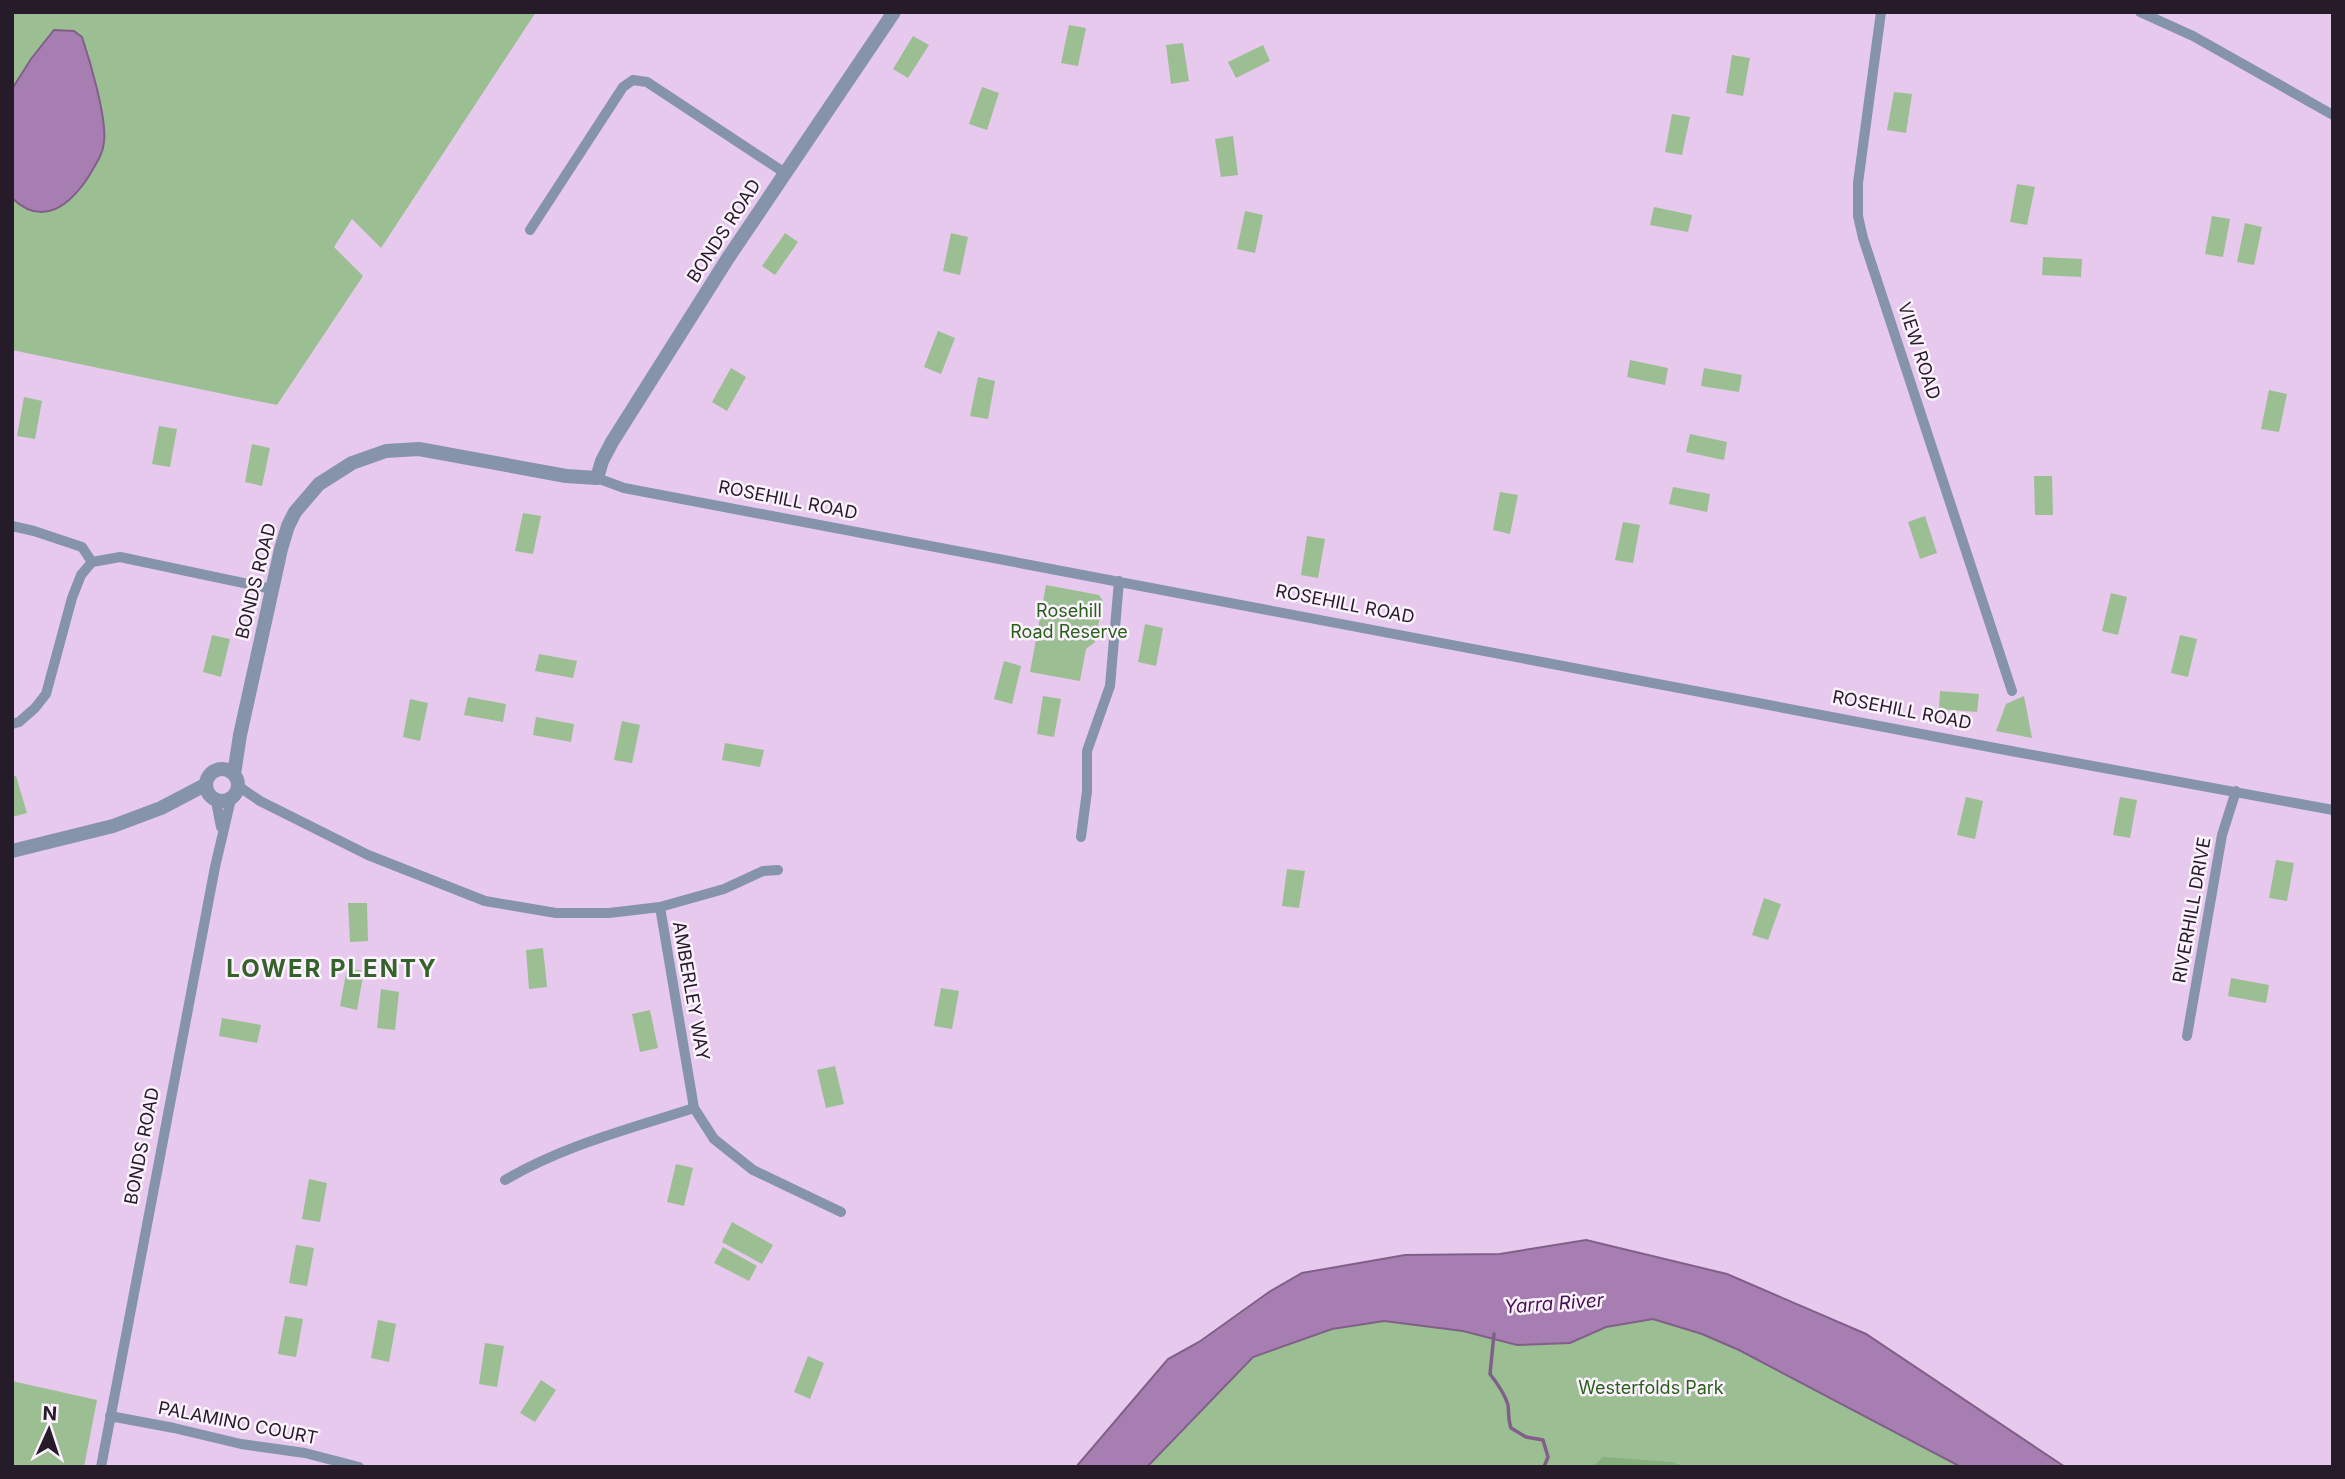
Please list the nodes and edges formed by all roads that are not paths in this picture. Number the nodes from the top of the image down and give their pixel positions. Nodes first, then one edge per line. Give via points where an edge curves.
1 (894, 12) edge
2 (1881, 12) edge
3 (2140, 12) edge
4 (2333, 115) edge
5 (785, 173) junction
6 (530, 230) dead end
7 (352, 463) joint
8 (597, 478) junction
9 (12, 526) edge
10 (92, 562) junction
11 (1119, 581) junction
12 (272, 589) junction
13 (2012, 691) dead end
14 (12, 724) edge
15 (224, 788) junction
16 (2236, 791) junction
17 (2333, 810) edge
18 (1082, 837) dead end
19 (12, 851) edge
20 (778, 870) dead end
21 (660, 907) junction
22 (2187, 1036) dead end
23 (694, 1108) junction
24 (505, 1180) dead end
25 (841, 1212) dead end
26 (110, 1416) junction
27 (100, 1467) edge
28 (359, 1467) edge

1 - 5 street, BONDS ROAD
2 - 13 street, VIEW ROAD via 1860,162 1858,216
3 - 4 street via 2193,36
5 - 6 street via 647,82 633,80 623,87
5 - 8 street, BONDS ROAD via 612,442
7 - 8 street, ROSEHILL ROAD via 386,451 419,449
7 - 12 street, BONDS ROAD via 319,484 295,512
8 - 11 street, ROSEHILL ROAD via 624,488
9 - 10 street via 82,547
10 - 12 street via 120,557
10 - 14 street via 72,598 46,694 35,709
11 - 16 street, ROSEHILL ROAD
11 - 18 street via 1110,686 1087,751
12 - 15 street, BONDS ROAD
15 - 19 street via 113,826
15 - 21 street, AMBERLEY WAY via 368,855 485,901 556,913
15 - 26 street, BONDS ROAD via 222,833
16 - 17 street, ROSEHILL ROAD
16 - 22 street, RIVERHILL DRIVE via 2222,835
20 - 21 street via 763,871 724,889
21 - 23 street, AMBERLEY WAY
23 - 24 street via 569,1148
23 - 25 street, AMBERLEY WAY via 714,1139 754,1170
26 - 27 street, BONDS ROAD
26 - 28 street, PALAMINO COURT

